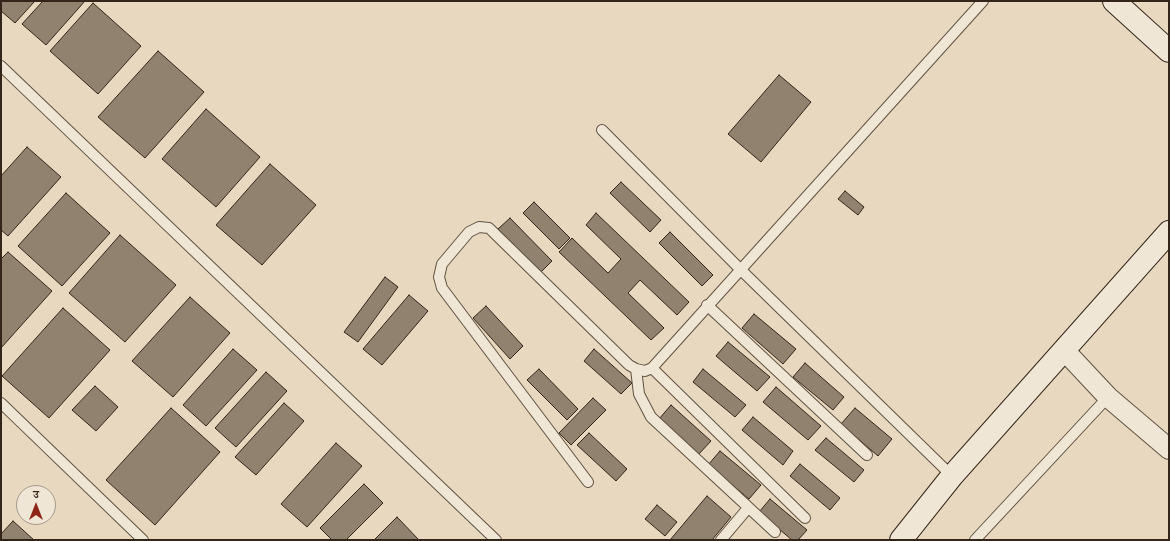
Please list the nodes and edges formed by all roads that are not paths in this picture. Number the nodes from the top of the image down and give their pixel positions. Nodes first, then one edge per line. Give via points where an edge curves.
1 (983, 1) edge
2 (1114, 1) edge
3 (1169, 51) edge
4 (1, 66) edge
5 (602, 130) dead end
6 (1169, 232) edge
7 (740, 269) junction
8 (707, 305) junction
9 (1064, 350) junction
10 (652, 368) junction
11 (636, 369) junction
12 (1108, 397) junction
13 (1, 404) edge
14 (1169, 448) edge
15 (867, 455) dead end
16 (952, 476) junction
17 (588, 482) dead end
18 (748, 508) junction
19 (805, 518) dead end
20 (775, 532) dead end
21 (143, 540) edge
22 (496, 540) edge
23 (721, 540) edge
24 (901, 540) edge
25 (975, 540) edge

1 - 7 lane
2 - 3 main road
4 - 22 lane
5 - 7 lane
6 - 9 main road
7 - 8 lane
7 - 16 lane
8 - 10 lane
8 - 15 lane
9 - 12 street
9 - 16 main road
10 - 11 lane via 645,371
10 - 19 lane
11 - 17 lane via 488,228 479,227 469,232 442,264 438,277 442,288
11 - 18 lane via 638,394 651,417
12 - 14 street
12 - 25 lane
13 - 21 lane
16 - 24 main road
18 - 20 lane
18 - 23 lane

